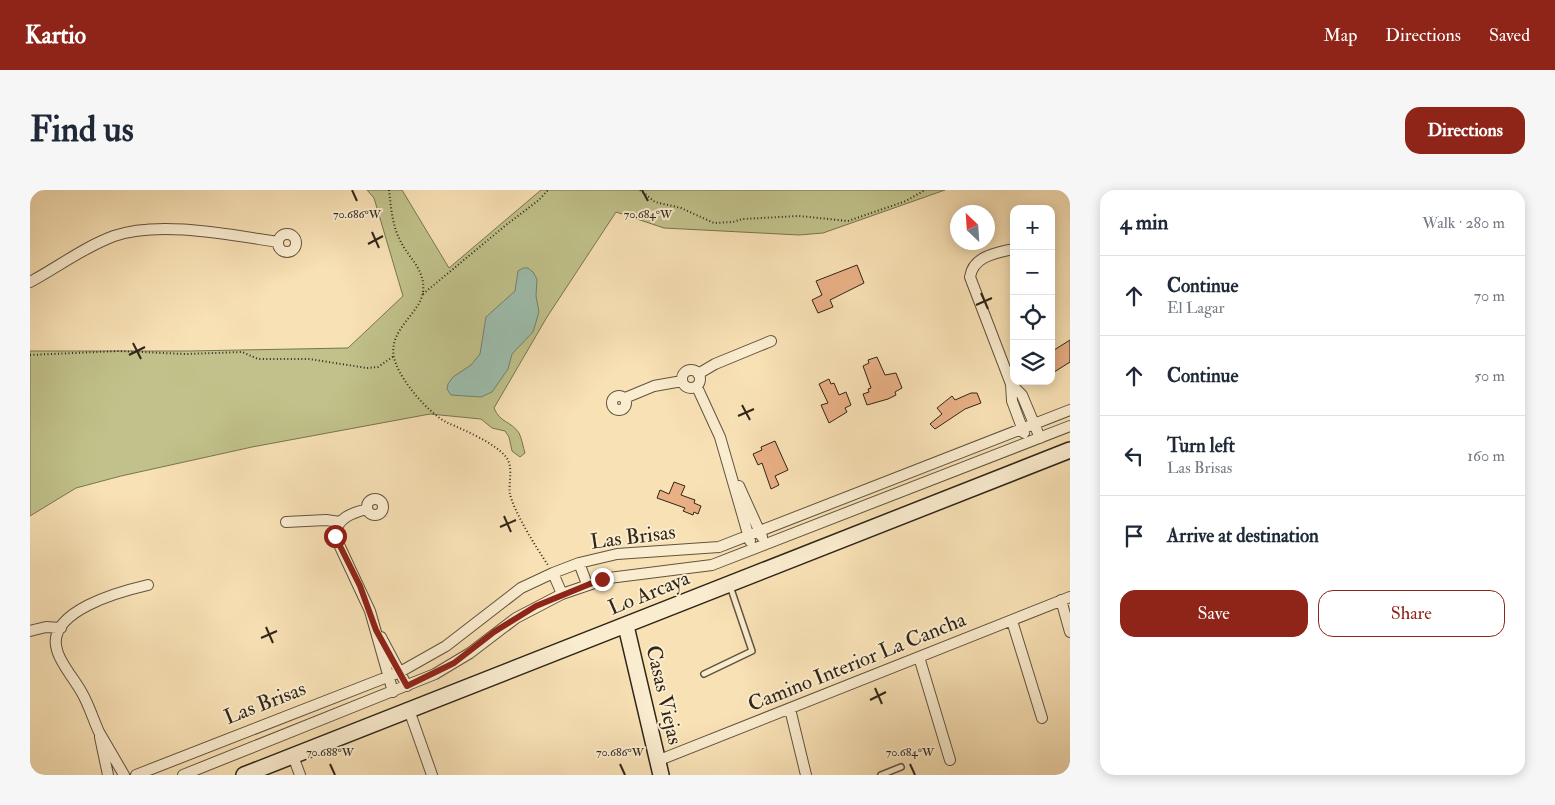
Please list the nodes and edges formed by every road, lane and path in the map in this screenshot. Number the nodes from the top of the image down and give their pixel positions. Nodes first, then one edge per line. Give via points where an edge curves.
1 (389, 190) edge
2 (548, 190) edge
3 (640, 190) edge
4 (925, 190) edge
5 (278, 242) dead end
6 (1010, 251) edge
7 (30, 282) edge
8 (423, 294) junction
9 (771, 340) dead end
10 (30, 355) edge
11 (394, 356) junction
12 (698, 374) junction
13 (682, 381) junction
14 (1010, 381) edge
15 (1011, 385) edge
16 (1012, 385) edge
17 (697, 387) junction
18 (625, 398) dead end
19 (1070, 410) edge
20 (1034, 424) junction
21 (1070, 426) edge
22 (1022, 428) junction
23 (1040, 438) junction
24 (1028, 443) junction
25 (1070, 450) edge
26 (732, 475) junction
27 (368, 509) dead end
28 (286, 522) dead end
29 (340, 522) junction
30 (760, 532) junction
31 (748, 536) junction
32 (765, 545) junction
33 (753, 550) junction
34 (579, 563) junction
35 (553, 573) junction
36 (587, 584) junction
37 (729, 584) junction
38 (148, 585) dead end
39 (562, 594) junction
40 (1066, 598) edge
41 (1012, 621) junction
42 (626, 626) junction
43 (62, 628) junction
44 (376, 630) junction
45 (30, 632) edge
46 (1070, 632) edge
47 (919, 657) junction
48 (400, 672) junction
49 (704, 674) dead end
50 (388, 677) junction
51 (407, 686) junction
52 (393, 692) junction
53 (790, 709) junction
54 (409, 710) junction
55 (1042, 718) dead end
56 (99, 731) junction
57 (293, 756) junction
58 (950, 760) dead end
59 (901, 767) dead end
60 (659, 768) edge
61 (108, 775) edge
62 (124, 775) edge
63 (136, 775) edge
64 (183, 775) edge
65 (244, 775) edge
66 (300, 775) edge
67 (432, 775) edge
68 (806, 775) edge
69 (881, 775) edge

1 - 8 path via 398,237 419,270
2 - 8 path
3 - 4 path via 655,202 682,208 714,223 799,216 848,220 906,201
5 - 7 street via 167,228 134,231 106,240
6 - 14 street via 983,258 970,277
8 - 11 path via 401,325
9 - 12 street
10 - 11 path via 119,350 185,354 242,352 258,359 309,359 367,368 378,367
11 - 35 path via 404,380 433,412 506,457 510,466 510,495
12 - 13 street via 693,370 687,371
12 - 17 street via 700,382
13 - 17 street via 686,387
13 - 18 street via 654,386
15 - 22 street via 1012,400
16 - 20 street via 1022,395
17 - 26 street via 712,416
19 - 20 street, Las Brisas
20 - 22 street, Las Brisas
20 - 23 street
21 - 23 street, Las Brisas
22 - 24 street
22 - 30 street, Las Brisas
23 - 24 street, Las Brisas
24 - 32 street, Las Brisas
25 - 37 street, Lo Arcaya
26 - 30 street
26 - 31 street
27 - 29 street via 349,515
28 - 29 street
29 - 44 street via 336,539 360,586
30 - 31 street, Las Brisas
30 - 32 street
31 - 33 street
31 - 34 street, Las Brisas via 711,549 633,552
32 - 33 street, Las Brisas
33 - 36 street, Las Brisas via 705,566 626,574
34 - 35 street, Las Brisas
34 - 36 street
35 - 39 street
35 - 48 street, Las Brisas via 521,588 446,646
36 - 39 street, Las Brisas
37 - 42 street, Lo Arcaya
37 - 49 lane via 752,651
38 - 43 street via 79,610
39 - 51 street, Las Brisas via 516,618 454,663
40 - 41 street, Camino Interior La Cancha
40 - 46 street
41 - 47 street, Camino Interior La Cancha
41 - 55 street
42 - 54 street, Lo Arcaya
42 - 60 street, Casas Viejas
43 - 45 street via 46,627
43 - 56 street via 57,650 84,696
44 - 48 street
44 - 50 street
47 - 53 street, Camino Interior La Cancha
47 - 58 street
48 - 50 street, Las Brisas
48 - 51 street
50 - 52 street
50 - 63 street, Las Brisas
51 - 52 street, Las Brisas
52 - 64 street, Las Brisas
53 - 60 street, Camino Interior La Cancha
53 - 68 street
54 - 57 street, Lo Arcaya
54 - 67 street
56 - 61 street
56 - 62 street
57 - 65 street, Lo Arcaya
57 - 66 street
59 - 69 lane

